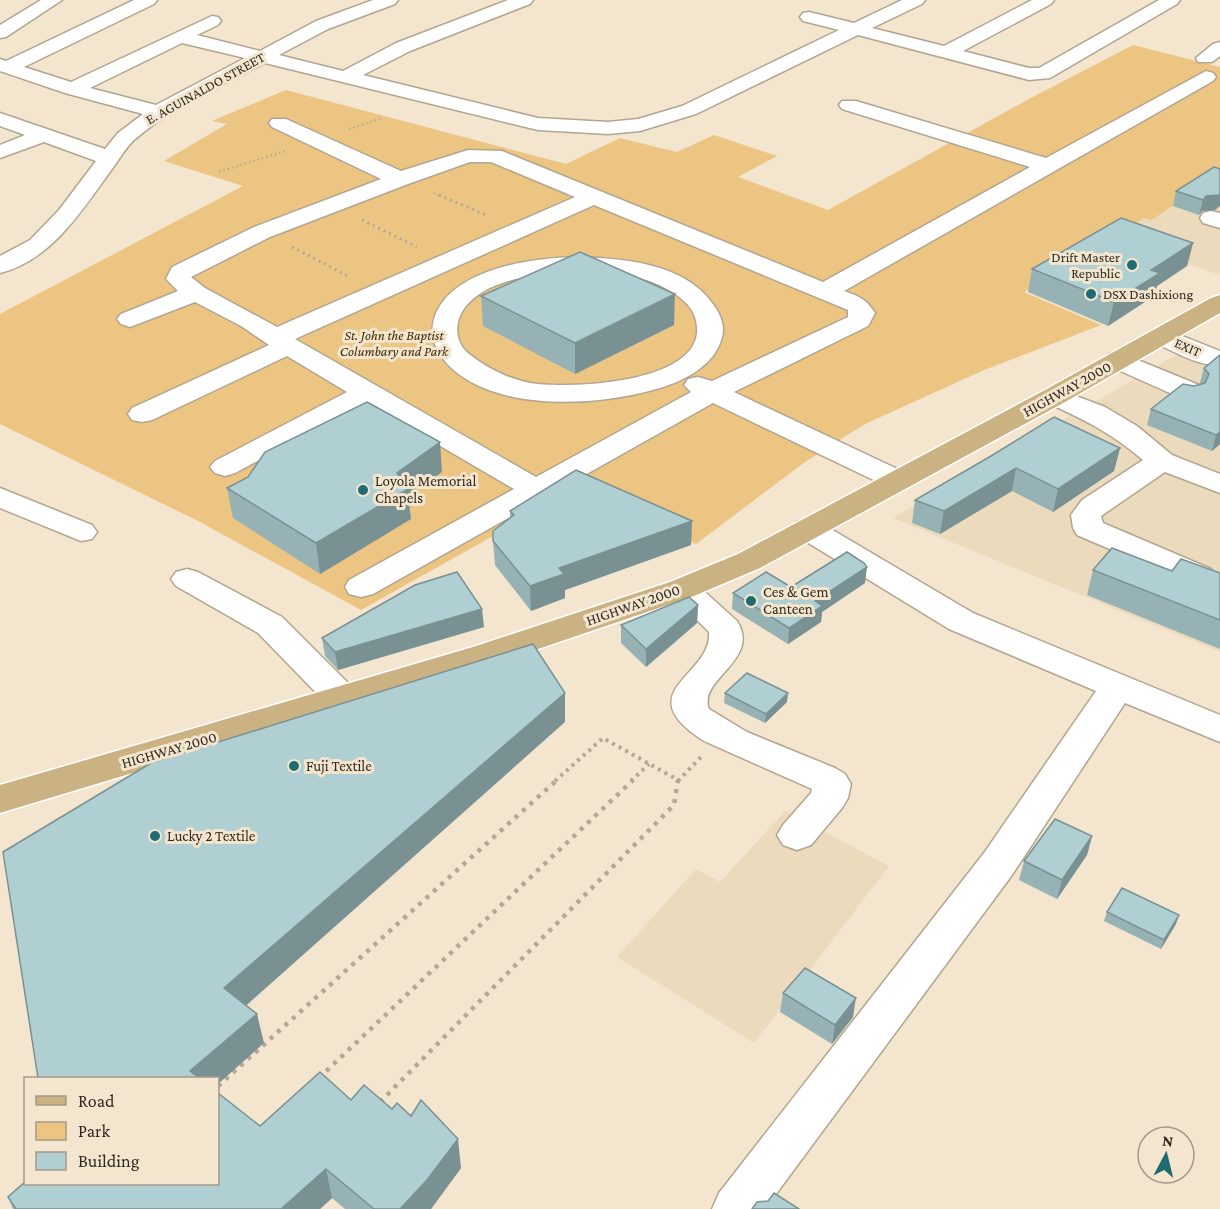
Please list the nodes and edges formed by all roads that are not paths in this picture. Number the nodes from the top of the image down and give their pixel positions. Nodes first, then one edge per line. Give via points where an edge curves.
1 (53, 0) edge
2 (148, 0) edge
3 (524, 0) edge
4 (916, 0) edge
5 (1045, 0) edge
6 (1171, 0) edge
7 (377, 1) edge
8 (809, 17) dead end
9 (212, 21) dead end
10 (854, 30) junction
11 (0, 33) edge
12 (181, 37) junction
13 (946, 53) junction
14 (261, 57) junction
15 (1210, 61) edge
16 (4, 66) edge
17 (345, 77) junction
18 (72, 88) junction
19 (849, 105) dead end
20 (158, 112) junction
21 (0, 118) edge
22 (279, 123) dead end
23 (45, 135) junction
24 (0, 152) edge
25 (109, 158) junction
26 (1045, 165) junction
27 (400, 179) junction
28 (594, 197) junction
29 (730, 253) junction
30 (446, 262) junction
31 (0, 267) edge
32 (486, 282) junction
33 (670, 282) junction
34 (824, 292) junction
35 (196, 293) junction
36 (1220, 303) edge
37 (130, 319) dead end
38 (1162, 336) junction
39 (282, 342) junction
40 (1213, 358) edge
41 (1118, 360) junction
42 (673, 374) junction
43 (369, 391) junction
44 (1190, 391) edge
45 (712, 392) junction
46 (1055, 396) junction
47 (142, 414) dead end
48 (1162, 461) junction
49 (225, 467) dead end
50 (897, 480) junction
51 (1220, 484) edge
52 (537, 489) junction
53 (0, 497) edge
54 (808, 529) junction
55 (81, 532) dead end
56 (1200, 576) edge
57 (187, 579) dead end
58 (362, 588) dead end
59 (682, 589) junction
60 (1118, 686) junction
61 (343, 699) junction
62 (1220, 729) edge
63 (0, 799) edge
64 (796, 835) dead end
65 (736, 1209) edge

1 - 11 street
2 - 16 street
3 - 17 street via 403,47
4 - 10 street
5 - 13 street
6 - 13 street via 1043,74
7 - 14 street, E. AGUINALDO STREET
8 - 10 street
9 - 12 street
10 - 13 street
10 - 17 street via 689,110 640,125 608,128 538,124
12 - 14 street
12 - 18 street
14 - 17 street
14 - 20 street, E. AGUINALDO STREET
15 - 26 street
16 - 18 street
18 - 20 street
19 - 26 street
20 - 25 street, E. AGUINALDO STREET via 125,137
21 - 23 street
22 - 27 street
23 - 24 street
23 - 25 street
25 - 31 street, E. AGUINALDO STREET via 38,245
26 - 34 street
27 - 28 street via 482,154
27 - 35 street via 262,232 181,272 178,279
28 - 29 street
28 - 30 street
29 - 33 street
29 - 34 street
30 - 32 street
30 - 39 street
32 - 33 street via 520,270 578,264 627,268
32 - 42 street via 451,308 443,328 449,350 485,377 523,389 568,394 625,389
33 - 42 street via 698,301 711,326 710,336 698,356
34 - 45 street via 857,305 862,314 859,321
35 - 37 street
35 - 39 street
36 - 38 main road, HIGHWAY 2000
38 - 40 street, EXIT
38 - 41 main road, HIGHWAY 2000
39 - 43 street
39 - 47 street
41 - 44 street
41 - 46 main road, HIGHWAY 2000
42 - 45 street
43 - 49 street
43 - 52 street
45 - 50 street
45 - 52 street
46 - 48 street via 1095,413
46 - 50 main road, HIGHWAY 2000
48 - 51 street
48 - 56 street via 1094,506 1086,515 1089,528
50 - 54 main road, HIGHWAY 2000
52 - 58 street
53 - 55 street
54 - 59 main road, HIGHWAY 2000 via 749,561
54 - 60 street via 961,621
57 - 61 street via 270,625
59 - 61 main road, HIGHWAY 2000
59 - 64 street via 725,629 729,638 725,650 690,692 689,704 695,717 723,736 832,784 829,798
60 - 62 street
60 - 65 street via 998,864
61 - 63 main road, HIGHWAY 2000

